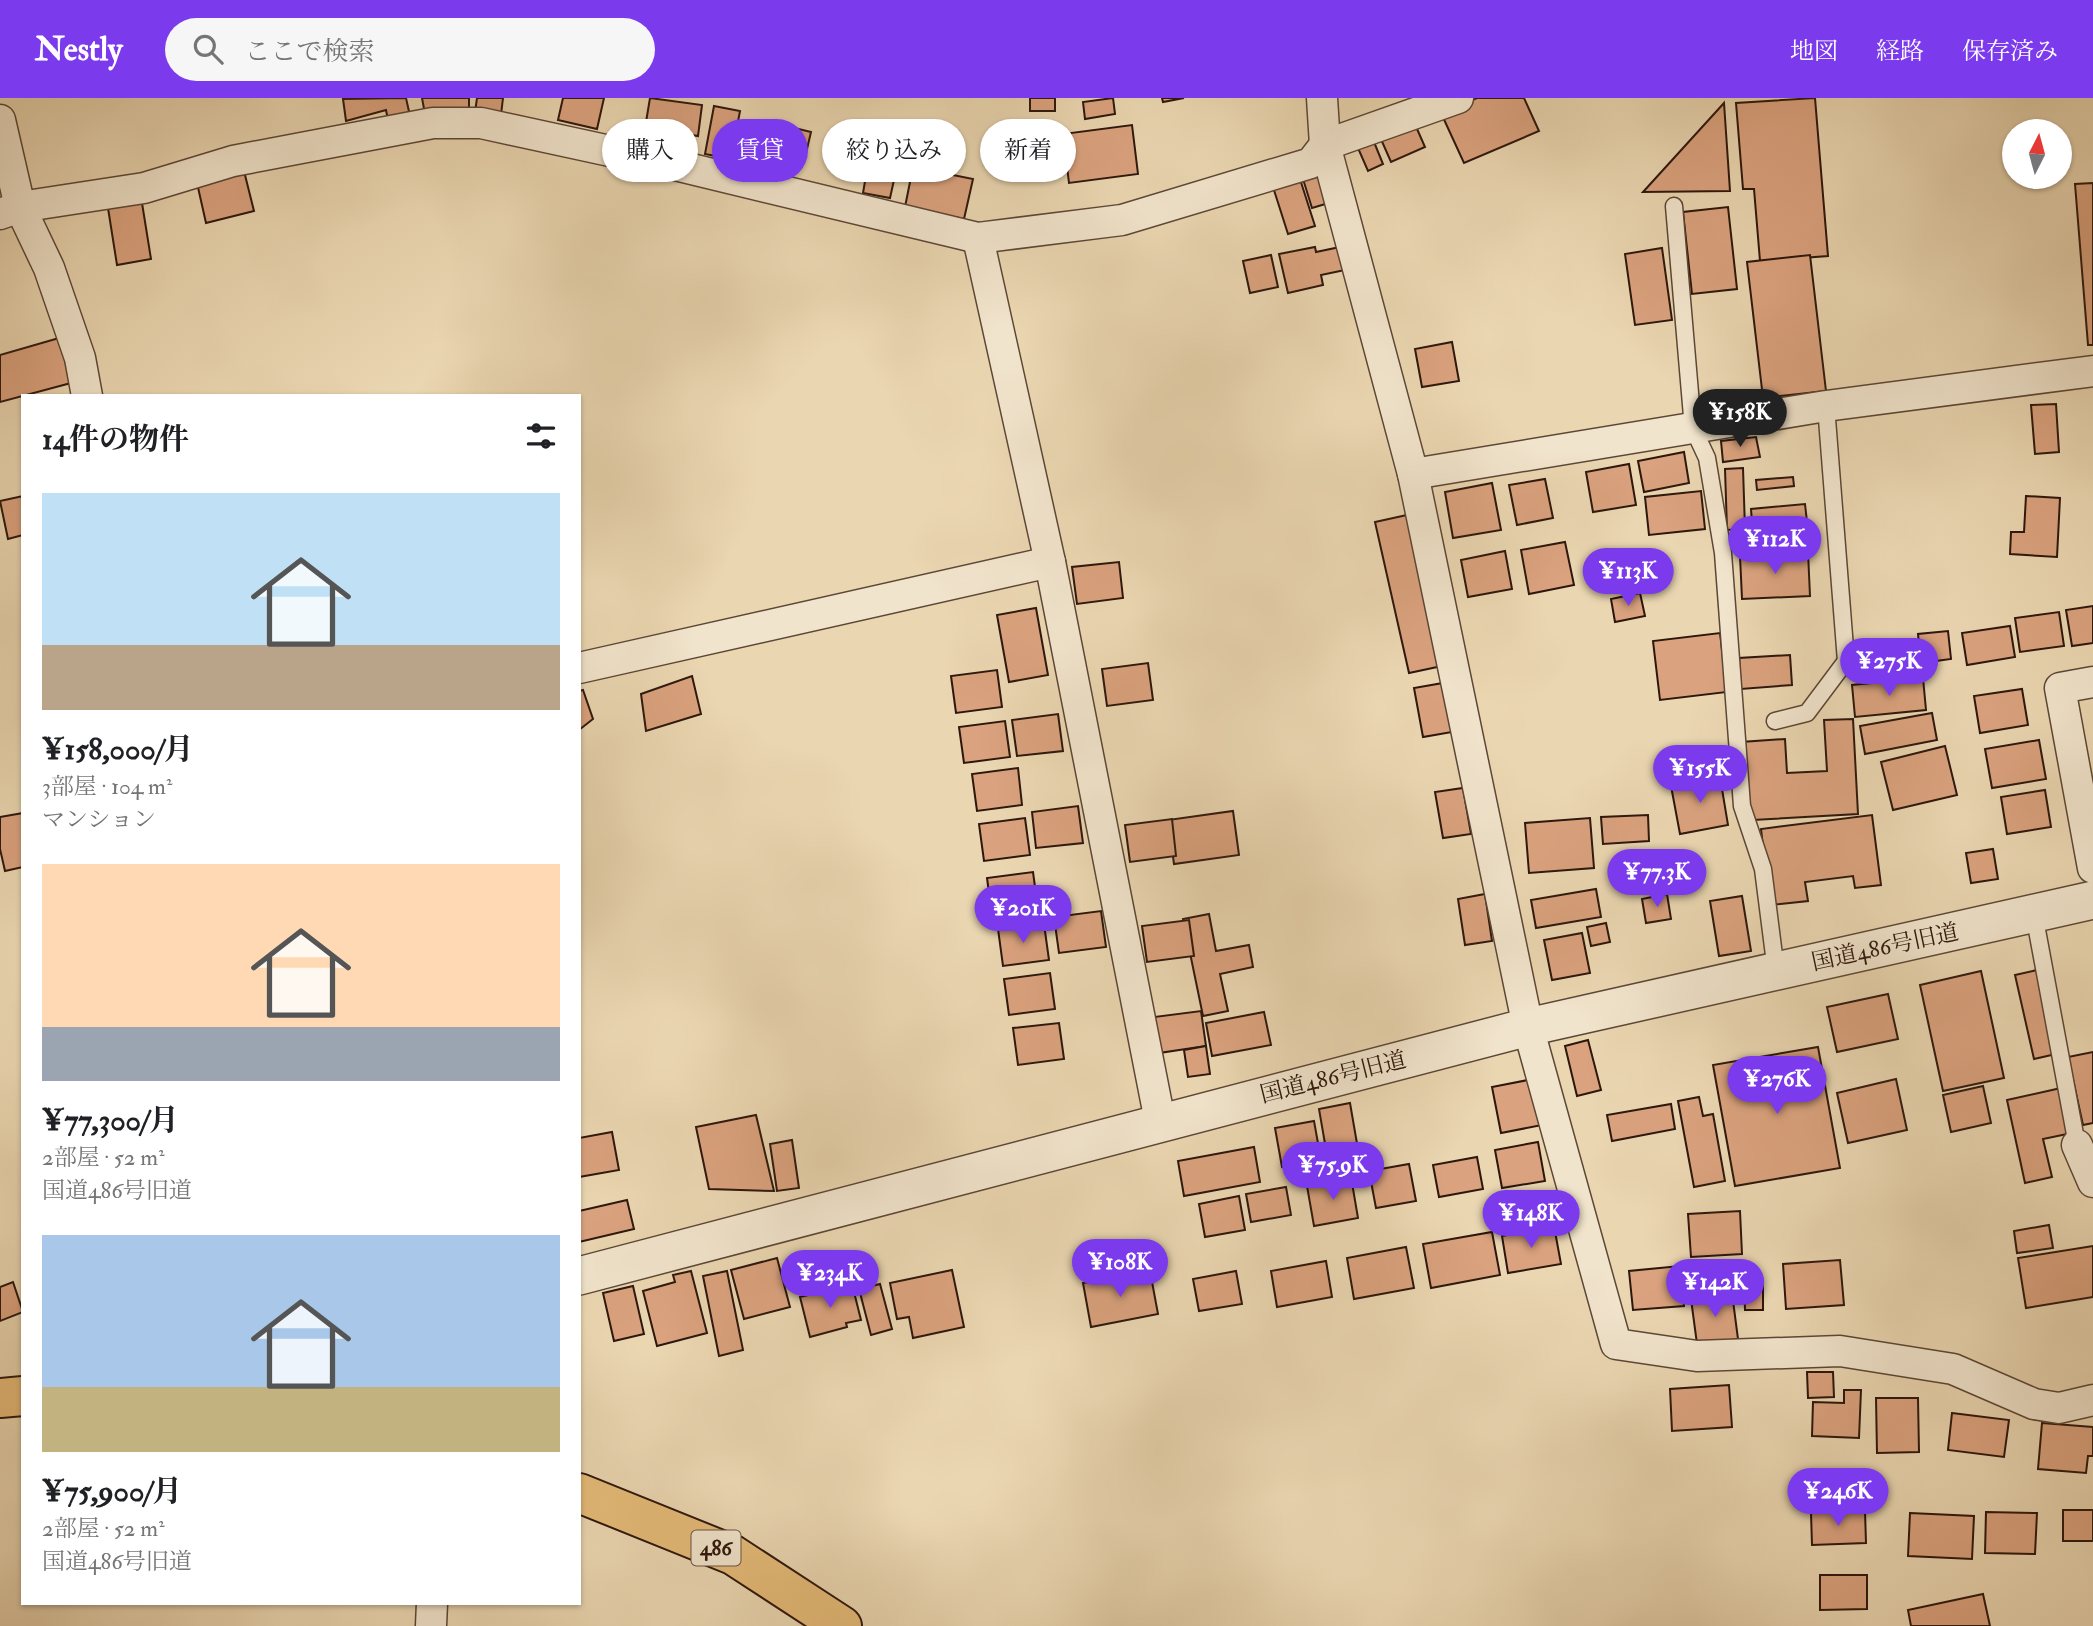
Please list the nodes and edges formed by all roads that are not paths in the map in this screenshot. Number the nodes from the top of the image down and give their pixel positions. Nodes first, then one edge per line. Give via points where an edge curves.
1 (1322, 98) edge
2 (1458, 98) edge
3 (0, 120) edge
4 (1325, 145) junction
5 (1674, 206) dead end
6 (10, 210) edge
7 (978, 238) junction
8 (2093, 370) edge
9 (88, 394) edge
10 (1826, 406) junction
11 (1693, 428) junction
12 (1413, 474) junction
13 (1050, 562) junction
14 (581, 668) edge
15 (2093, 682) edge
16 (1775, 721) dead end
17 (2093, 868) edge
18 (2093, 900) edge
19 (2034, 914) junction
20 (1776, 971) junction
21 (1528, 1027) junction
22 (1160, 1121) junction
23 (2077, 1145) joint
24 (2093, 1182) edge
25 (581, 1275) edge
26 (21, 1396) edge
27 (0, 1398) edge
28 (2093, 1400) edge
29 (581, 1494) edge
30 (432, 1605) edge
31 (431, 1626) edge
32 (842, 1626) edge

1 - 4 street
2 - 4 street
3 - 6 street
4 - 7 street via 1311,163 1122,219
4 - 12 street
5 - 11 lane
6 - 7 street via 144,188 233,161 433,123 481,123
6 - 9 street via 49,268
7 - 13 street
8 - 10 street
10 - 11 street
10 - 16 lane via 1846,661 1807,713
11 - 12 street
11 - 20 lane via 1707,458 1723,553 1742,806 1763,869
12 - 21 street
13 - 14 street
13 - 22 street
15 - 17 street via 2060,688
18 - 19 street, 国道486号旧道
19 - 20 street, 国道486号旧道
19 - 23 lane
20 - 21 street, 国道486号旧道
21 - 22 street, 国道486号旧道
21 - 28 street via 1616,1344 1698,1356 1840,1351 1953,1368 2034,1404 2059,1408
22 - 25 street, 国道486号旧道
23 - 24 street
26 - 27 highway
29 - 32 highway, 486 via 733,1555
30 - 31 street

